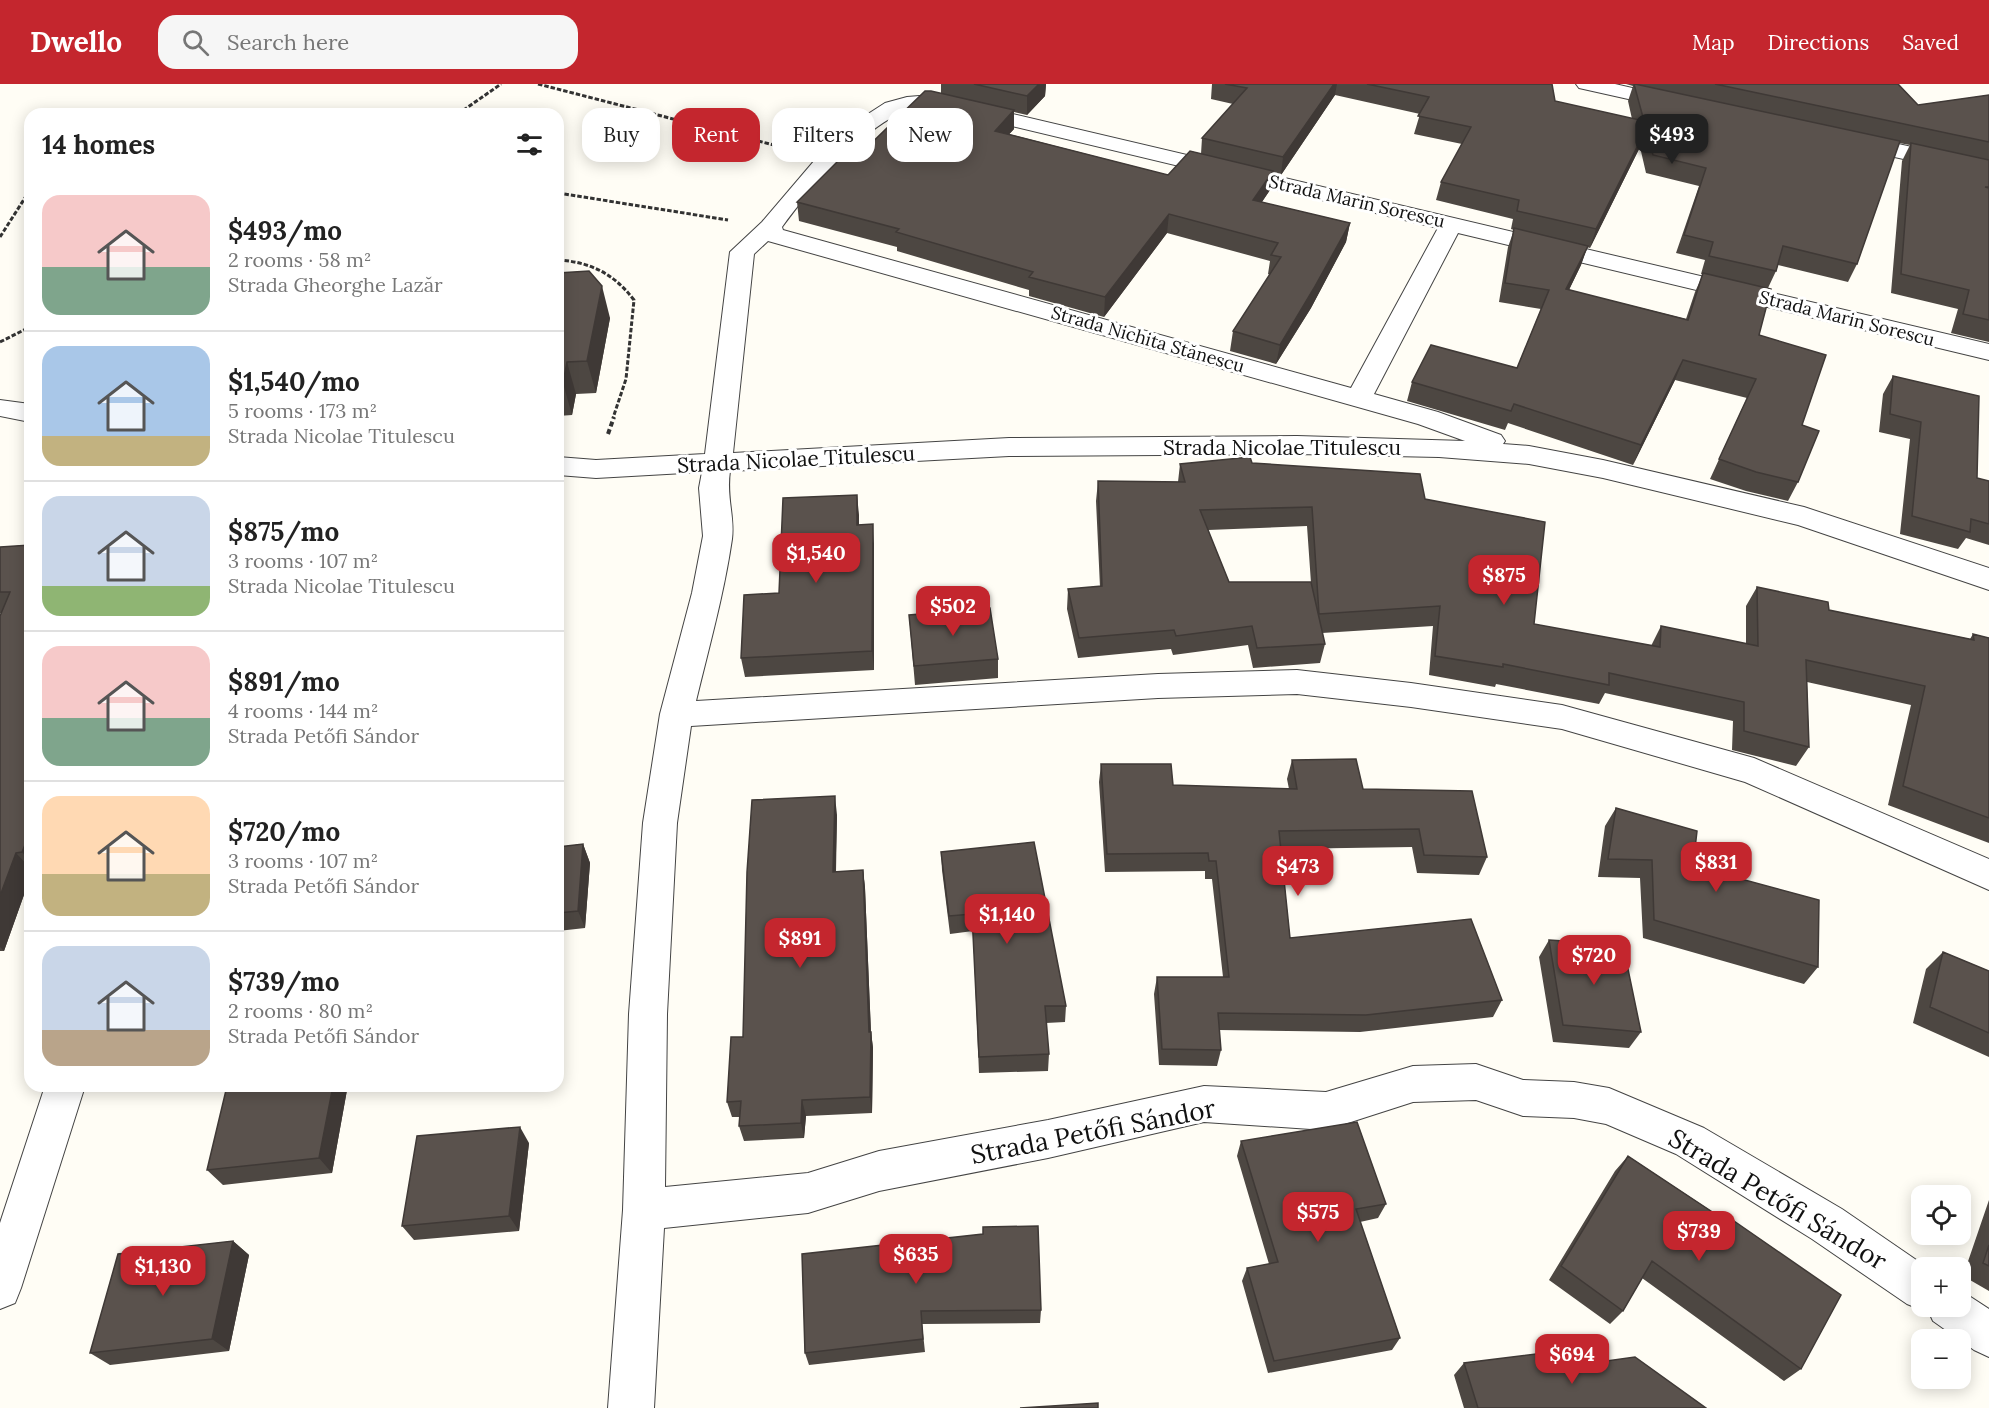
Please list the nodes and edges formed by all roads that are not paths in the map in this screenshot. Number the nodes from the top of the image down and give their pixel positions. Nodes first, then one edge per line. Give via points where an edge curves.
1 (1586, 84) edge
2 (1689, 106) edge
3 (1828, 136) edge
4 (1989, 171) edge
5 (1452, 223) junction
6 (770, 227) junction
7 (1989, 352) edge
8 (1359, 398) junction
9 (0, 408) edge
10 (24, 412) edge
11 (1529, 455) junction
12 (718, 462) junction
13 (564, 466) edge
14 (1989, 579) edge
15 (676, 714) junction
16 (1989, 875) edge
17 (63, 1092) edge
18 (644, 1210) junction
19 (1911, 1281) edge
20 (0, 1288) edge
21 (1964, 1317) edge
22 (1989, 1335) edge
23 (631, 1408) edge

1 - 2 street
3 - 4 street
5 - 6 street, Strada Marin Sorescu via 932,101 893,108 859,130 828,159
5 - 7 street, Strada Marin Sorescu
5 - 8 street
6 - 8 street, Strada Nichita Stănescu via 772,234 784,239
6 - 12 street, Strada Marin Sorescu via 742,252
8 - 11 street, Strada Nichita Stănescu
9 - 10 street
11 - 12 street, Strada Nicolae Titulescu via 1439,448 1297,445 1009,447
11 - 14 street, Strada Nicolae Titulescu via 1804,517
12 - 13 street, Strada Nicolae Titulescu via 596,469
12 - 15 street, Strada Marin Sorescu via 713,488 718,536
15 - 16 street via 1158,686 1297,682 1411,695 1562,717 1754,771
15 - 18 street, Strada Marin Sorescu via 660,823 648,1014
17 - 20 street
18 - 19 street, Strada Petőfi Sándor via 808,1193 879,1171 1204,1104 1326,1110 1413,1084 1476,1082 1523,1098 1609,1106 1690,1141 1827,1224
18 - 23 street, Strada Marin Sorescu
21 - 22 street

